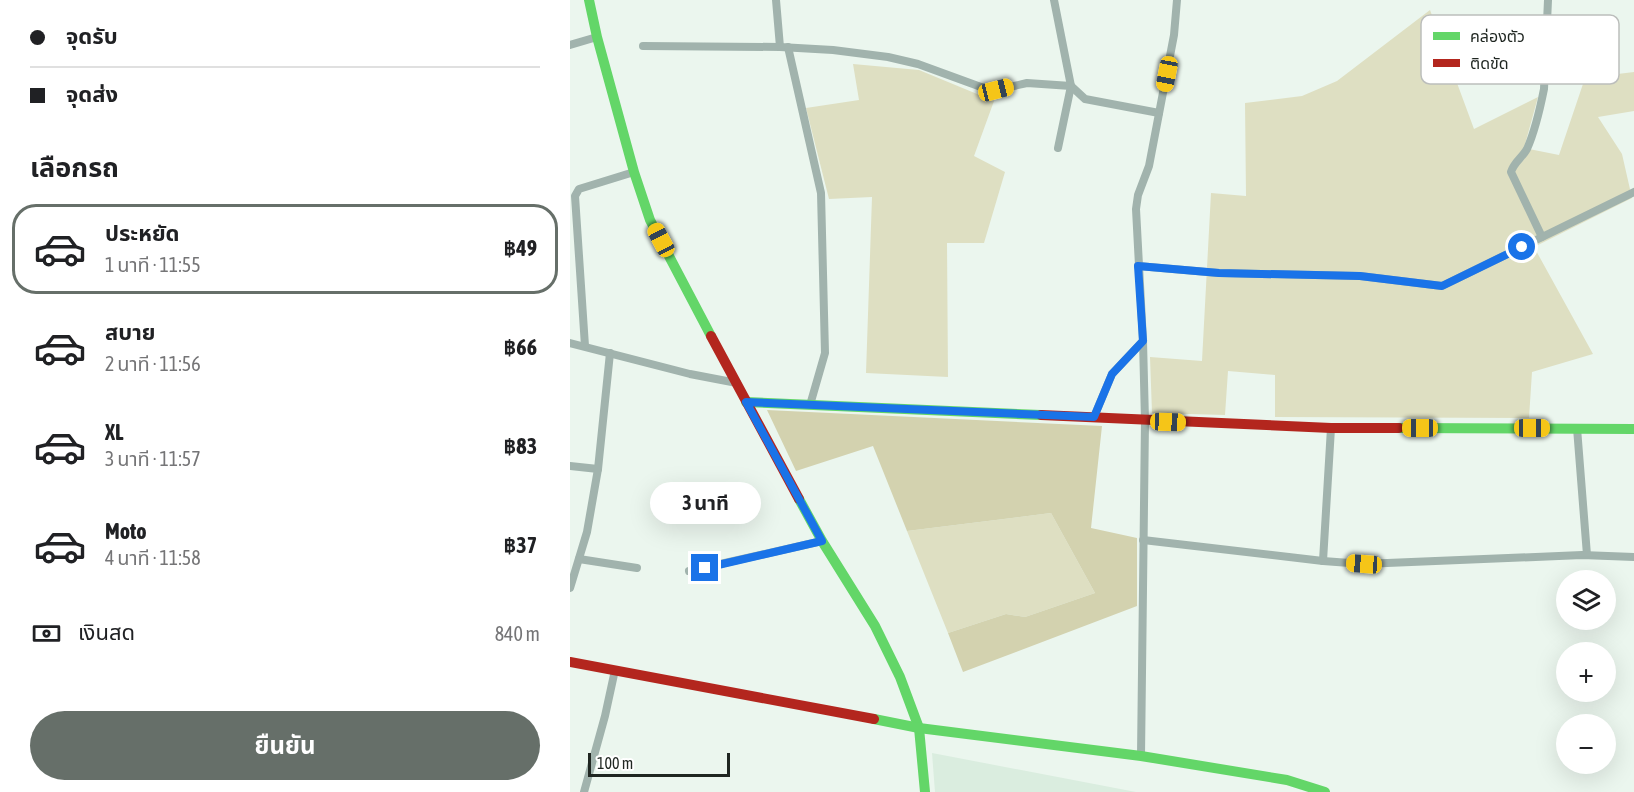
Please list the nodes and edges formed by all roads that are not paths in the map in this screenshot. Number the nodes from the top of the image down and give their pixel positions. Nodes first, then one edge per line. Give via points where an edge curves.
1 (589, 0) edge
2 (776, 0) edge
3 (1054, 0) edge
4 (1177, 0) edge
5 (1548, 0) edge
6 (1547, 15) edge
7 (597, 37) junction
8 (570, 45) edge
9 (643, 46) dead end
10 (784, 47) junction
11 (1544, 84) edge
12 (1071, 86) junction
13 (1159, 113) junction
14 (1058, 148) dead end
15 (634, 172) junction
16 (1634, 192) edge
17 (1542, 237) junction
18 (1138, 266) junction
19 (1143, 341) junction
20 (570, 343) edge
21 (585, 346) junction
22 (610, 353) junction
23 (736, 383) junction
24 (746, 402) junction
25 (810, 405) junction
26 (1094, 417) junction
27 (1145, 421) junction
28 (1331, 428) junction
29 (1577, 428) junction
30 (1634, 429) edge
31 (570, 466) edge
32 (598, 469) junction
33 (1143, 540) junction
34 (822, 541) junction
35 (1587, 555) junction
36 (1634, 557) edge
37 (1323, 561) junction
38 (575, 564) edge
39 (637, 568) dead end
40 (689, 571) dead end
41 (570, 588) edge
42 (570, 662) edge
43 (615, 670) junction
44 (919, 728) junction
45 (1141, 756) junction
46 (584, 792) edge
47 (925, 792) edge
48 (1325, 792) edge

1 - 7 street
2 - 10 street
3 - 12 street
4 - 13 street
5 - 6 street
7 - 8 street
7 - 15 street
9 - 10 street
10 - 12 street via 888,57 996,90 1027,83
10 - 25 street via 821,193 825,353
11 - 17 street via 1526,151 1511,172
12 - 13 street via 1085,99
12 - 14 street
13 - 18 street via 1136,209
15 - 21 street via 579,189 575,195
15 - 23 street via 650,220
16 - 17 street
17 - 18 street via 1442,286 1360,276 1219,273
18 - 19 street
19 - 26 street via 1112,374
19 - 27 street
20 - 21 street
21 - 22 street
22 - 23 street
22 - 32 street
23 - 24 street
24 - 25 street
24 - 34 street
25 - 26 street
26 - 27 street
27 - 28 street
27 - 33 street
28 - 29 street
28 - 37 street
29 - 30 street
29 - 35 street
31 - 32 street
32 - 38 street via 587,532
33 - 37 street
33 - 45 street
34 - 40 street
34 - 44 street via 875,626
35 - 36 street
35 - 37 street via 1364,564
38 - 39 street
38 - 41 street
42 - 43 street
43 - 44 street
43 - 46 street
44 - 45 street
44 - 47 street
45 - 48 street via 1287,780

